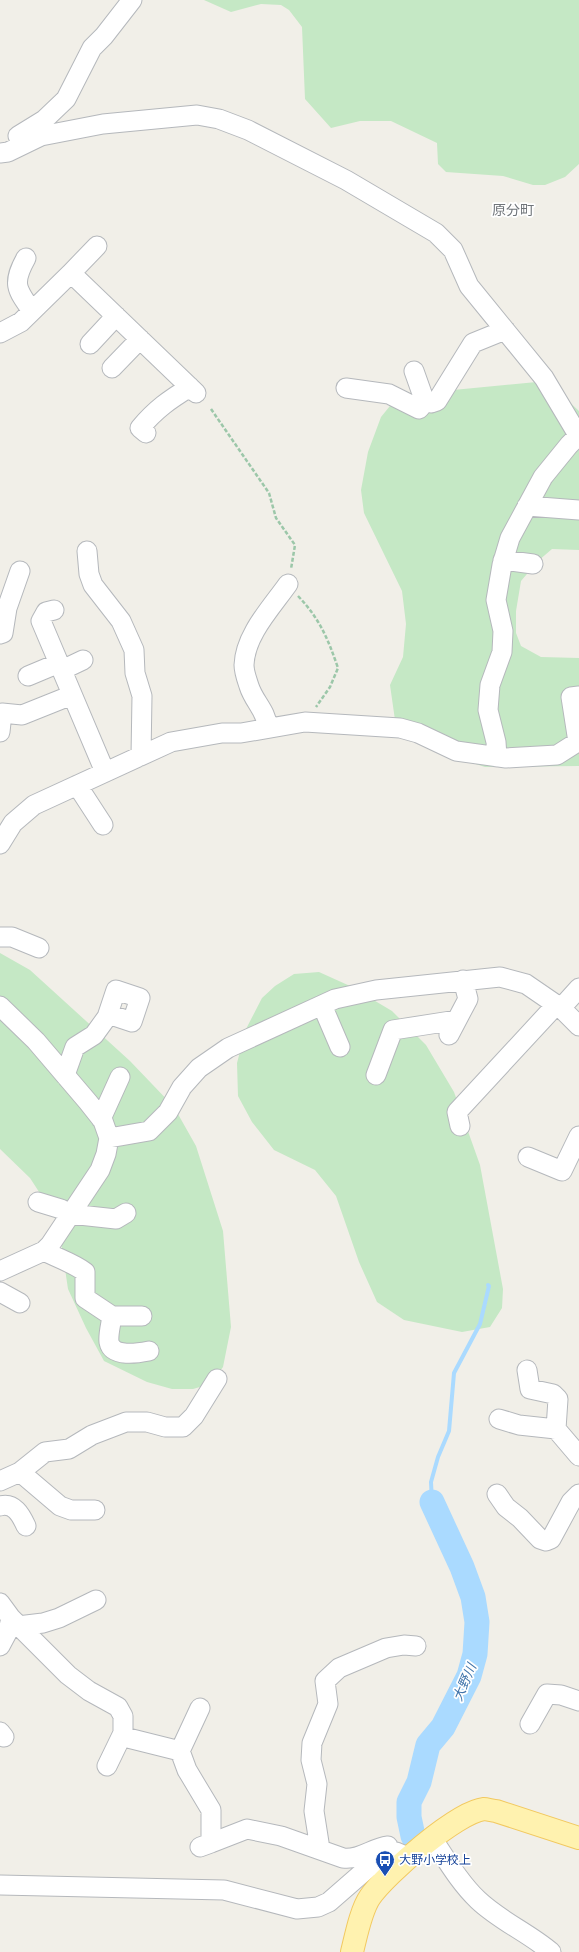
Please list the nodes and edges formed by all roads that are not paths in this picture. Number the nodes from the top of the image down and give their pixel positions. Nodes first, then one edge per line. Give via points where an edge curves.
1 (132, 0) edge
2 (0, 143) edge
3 (0, 153) edge
4 (97, 246) dead end
5 (26, 258) dead end
6 (71, 273) junction
7 (32, 311) junction
8 (116, 316) junction
9 (505, 330) junction
10 (0, 333) edge
11 (140, 339) junction
12 (90, 344) dead end
13 (112, 368) dead end
14 (414, 371) dead end
15 (346, 388) dead end
16 (425, 402) junction
17 (146, 433) dead end
18 (578, 435) edge
19 (528, 506) junction
20 (579, 510) edge
21 (87, 551) dead end
22 (503, 560) junction
23 (533, 564) dead end
24 (20, 571) dead end
25 (288, 584) road end
26 (54, 610) dead end
27 (0, 634) edge
28 (83, 660) dead end
29 (60, 667) junction
30 (28, 676) dead end
31 (72, 695) junction
32 (579, 696) edge
33 (268, 728) junction
34 (0, 732) edge
35 (578, 742) edge
36 (141, 756) junction
37 (497, 757) junction
38 (105, 772) junction
39 (77, 785) junction
40 (104, 826) dead end
41 (0, 844) edge
42 (0, 937) edge
43 (39, 948) dead end
44 (463, 980) junction
45 (579, 988) edge
46 (322, 1004) junction
47 (0, 1006) edge
48 (558, 1007) junction
49 (108, 1014) dead end
50 (579, 1026) edge
51 (340, 1047) dead end
52 (65, 1075) junction
53 (376, 1075) dead end
54 (120, 1077) dead end
55 (101, 1119) junction
56 (460, 1126) dead end
57 (579, 1136) edge
58 (109, 1138) junction
59 (528, 1157) dead end
60 (38, 1202) dead end
61 (126, 1213) dead end
62 (70, 1214) junction
63 (44, 1251) junction
64 (0, 1271) edge
65 (0, 1292) edge
66 (20, 1303) dead end
67 (112, 1316) junction
68 (142, 1316) dead end
69 (149, 1351) dead end
70 (527, 1370) dead end
71 (217, 1379) dead end
72 (499, 1420) dead end
73 (556, 1429) junction
74 (579, 1456) edge
75 (20, 1472) junction
76 (0, 1481) edge
77 (497, 1494) dead end
78 (579, 1494) edge
79 (0, 1506) edge
80 (95, 1510) dead end
81 (26, 1526) dead end
82 (96, 1600) dead end
83 (0, 1603) edge
84 (15, 1618) junction
85 (0, 1646) edge
86 (416, 1646) dead end
87 (579, 1701) edge
88 (200, 1708) dead end
89 (530, 1724) dead end
90 (123, 1733) junction
91 (180, 1751) junction
92 (107, 1766) dead end
93 (432, 1838) junction
94 (579, 1838) edge
95 (320, 1850) junction
96 (402, 1856) junction
97 (0, 1885) edge
98 (352, 1952) edge
99 (551, 1952) edge

1 - 2 street via 92,48 66,99 44,120 15,139
3 - 9 street via 8,152 41,136 103,124 197,115 219,119 248,130 346,180 436,233 453,250 469,286
4 - 6 street
5 - 7 street via 18,272 17,285 21,296
6 - 7 street
6 - 8 street
7 - 10 street via 21,322
8 - 11 street
8 - 12 street
9 - 16 street via 473,343 437,402
9 - 18 street via 544,378
11 - 13 street
11 - 17 street via 193,390 168,400 155,410 140,428
14 - 16 street
15 - 16 street via 389,394 419,409
18 - 19 street via 543,477
19 - 20 street
19 - 22 street via 510,538
21 - 36 street via 89,574 93,585 121,621 134,650 135,673 142,696
22 - 23 street
22 - 37 street via 496,600 503,631 502,652 490,685 488,710
24 - 27 street via 7,608 3,633
25 - 33 street via 254,633 246,651 244,667 250,688 266,717
26 - 29 street via 46,612 41,621
28 - 29 street
29 - 30 street
29 - 31 street
31 - 34 street via 22,715 2,713
31 - 38 street
32 - 35 street via 571,697
33 - 36 street via 171,742
33 - 37 street via 304,722 400,728 418,733 456,752
35 - 37 street via 557,755
36 - 38 street
38 - 39 street
39 - 40 street
39 - 41 street via 34,805 13,823
42 - 43 street via 12,937
44 - 46 street via 376,990 334,998
44 - 48 street via 506,978 526,984
44 - 53 street via 468,999 453,1028 393,1030
45 - 48 street
46 - 51 street
46 - 58 street via 228,1048 199,1068 182,1087 168,1112 149,1132
47 - 52 street via 36,1041
48 - 50 street
48 - 56 street via 457,1112
49 - 52 street via 94,1035 75,1047
52 - 55 street
54 - 55 street
55 - 58 street
57 - 59 street via 562,1171
58 - 62 street via 100,1170
60 - 62 street
61 - 62 street via 116,1219
62 - 63 street
63 - 64 street
63 - 67 street via 85,1272 85,1298
65 - 66 street
67 - 68 street
67 - 69 street via 109,1342 114,1349 137,1354
70 - 73 street via 530,1389 553,1394 558,1399
71 - 75 street via 194,1416 183,1427 126,1422 92,1435 69,1449 45,1452
72 - 73 street
73 - 74 street
75 - 76 street
75 - 80 street via 60,1506 71,1510
77 - 78 street via 506,1507 540,1539 546,1541 551,1539 571,1502
79 - 81 street via 12,1507 21,1514
82 - 84 street via 43,1623
83 - 84 street
84 - 85 street
84 - 90 street via 68,1675 89,1691 118,1707 123,1716
86 - 95 street via 386,1648 339,1668 325,1681 328,1704 312,1743 311,1760 317,1784 314,1811
87 - 89 street via 561,1695 547,1694
88 - 91 street
90 - 91 street via 128,1738
90 - 92 street
91 - 95 street via 187,1770 211,1810 205,1845 247,1829 281,1836
93 - 94 main road via 469,1814 484,1809
93 - 96 main road
93 - 99 street via 448,1863 478,1900
95 - 96 street via 352,1859 381,1846 389,1846
96 - 97 street via 368,1868 328,1902 318,1907 297,1909 224,1890
96 - 98 main road via 369,1898

